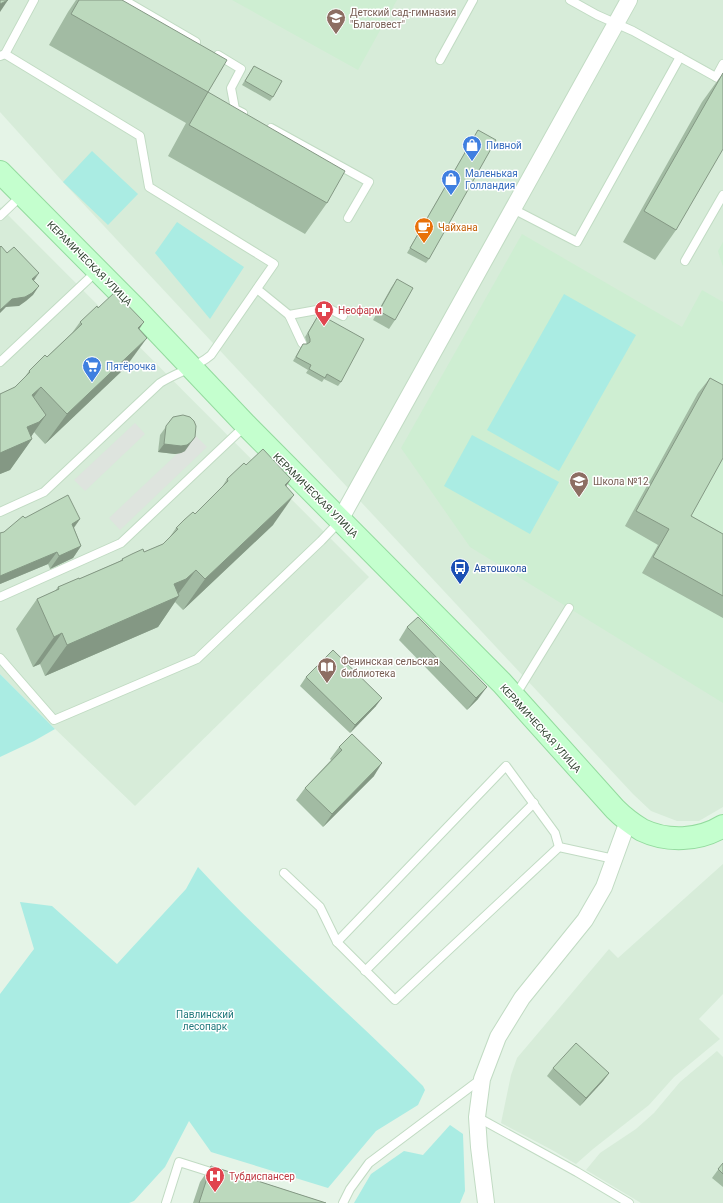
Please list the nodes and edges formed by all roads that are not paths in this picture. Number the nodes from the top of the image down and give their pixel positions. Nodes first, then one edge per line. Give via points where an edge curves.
1 (34, 0) edge
2 (124, 0) edge
3 (473, 0) edge
4 (570, 0) edge
5 (629, 0) edge
6 (616, 23) junction
7 (2, 55) edge
8 (680, 57) junction
9 (440, 60) dead end
10 (723, 64) edge
11 (719, 79) edge
12 (248, 116) edge
13 (262, 124) edge
14 (0, 172) edge
15 (22, 195) junction
16 (723, 196) edge
17 (513, 209) junction
18 (0, 216) edge
19 (348, 218) dead end
20 (685, 261) dead end
21 (98, 270) junction
22 (256, 289) junction
23 (289, 315) junction
24 (343, 316) dead end
25 (302, 343) edge
26 (0, 362) edge
27 (192, 367) junction
28 (246, 425) junction
29 (0, 512) edge
30 (340, 520) junction
31 (0, 597) edge
32 (569, 608) dead end
33 (0, 658) edge
34 (514, 697) junction
35 (534, 803) junction
36 (628, 821) junction
37 (722, 829) edge
38 (559, 847) junction
39 (614, 859) junction
40 (284, 873) dead end
41 (337, 942) junction
42 (365, 971) junction
43 (482, 1079) junction
44 (477, 1117) junction
45 (224, 1176) edge
46 (166, 1203) edge
47 (343, 1203) edge
48 (486, 1203) edge
49 (629, 1203) edge

1 - 7 lane
2 - 12 lane via 241,69 231,88 235,109
3 - 9 lane
4 - 6 lane
5 - 6 street
6 - 8 lane
6 - 17 street
7 - 22 lane via 140,136 149,186 274,264
8 - 11 lane
8 - 17 lane via 577,242
10 - 11 lane
13 - 19 lane via 369,182
14 - 15 main road, КЕРАМИЧЕСКАЯ УЛИЦА
15 - 18 lane
15 - 21 main road, КЕРАМИЧЕСКАЯ УЛИЦА
16 - 20 lane
17 - 30 street
21 - 26 lane
21 - 27 main road, КЕРАМИЧЕСКАЯ УЛИЦА
22 - 23 lane
22 - 27 lane via 211,355 204,362
23 - 24 lane via 328,308
23 - 25 lane
27 - 28 main road, КЕРАМИЧЕСКАЯ УЛИЦА
27 - 29 lane via 160,383 44,492
28 - 30 main road, КЕРАМИЧЕСКАЯ УЛИЦА
28 - 31 lane via 121,544
30 - 33 lane via 197,658 54,720
30 - 34 main road, КЕРАМИЧЕСКАЯ УЛИЦА
32 - 34 lane
34 - 36 main road, КЕРАМИЧЕСКАЯ УЛИЦА via 598,792
35 - 38 lane via 555,833
35 - 41 lane via 506,766
35 - 42 lane
36 - 37 main road, КЕРАМИЧЕСКАЯ УЛИЦА via 659,836 674,838 696,837
36 - 39 street
38 - 39 lane
38 - 42 lane via 395,1000
39 - 43 street via 604,887 585,920 522,998 498,1037
40 - 41 lane via 320,907
41 - 42 lane
43 - 44 street
43 - 47 lane via 369,1163
44 - 48 street
44 - 49 lane
45 - 46 lane via 179,1162

